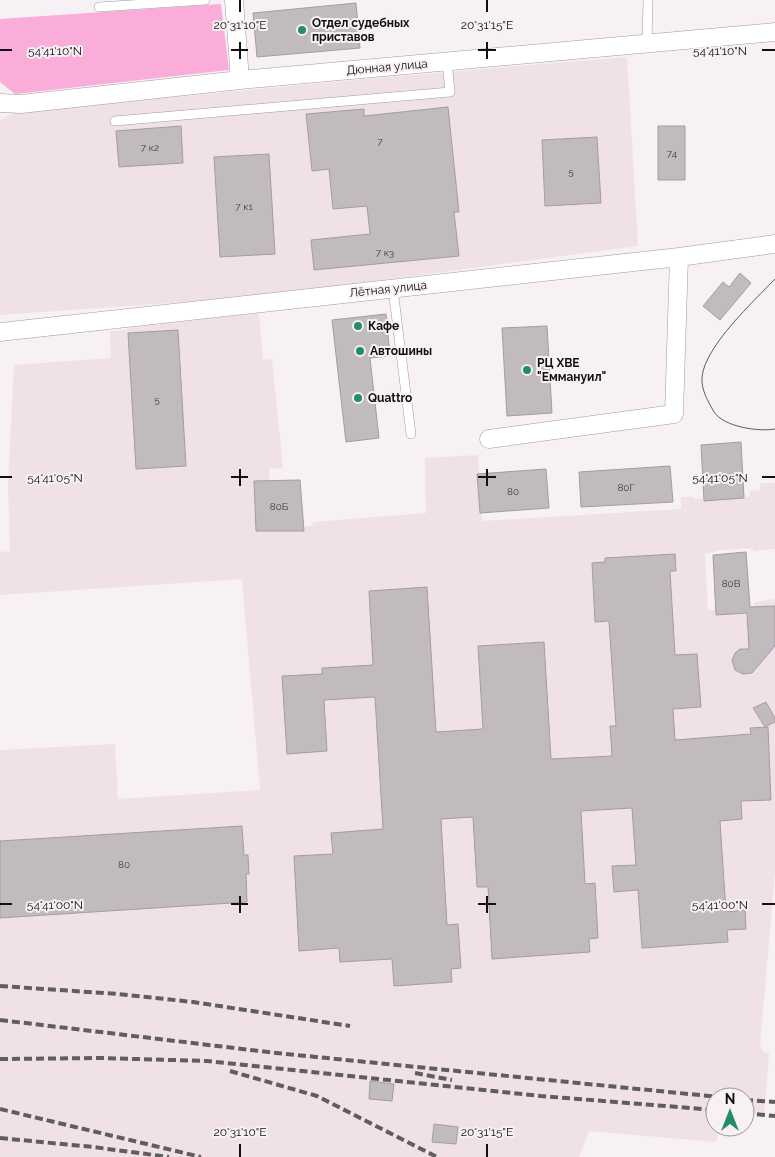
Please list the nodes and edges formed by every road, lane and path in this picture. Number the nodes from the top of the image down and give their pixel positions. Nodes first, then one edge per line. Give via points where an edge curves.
1 (205, 0) edge
2 (234, 0) edge
3 (648, 0) edge
4 (99, 8) dead end
5 (775, 32) edge
6 (647, 43) junction
7 (447, 61) junction
8 (240, 80) junction
9 (0, 103) edge
10 (115, 121) dead end
11 (775, 244) edge
12 (680, 257) junction
13 (393, 289) junction
14 (0, 332) edge
15 (411, 434) dead end
16 (489, 439) dead end

1 - 4 lane
2 - 8 street
3 - 6 lane
5 - 6 street, Дюнная улица
6 - 7 street, Дюнная улица
7 - 8 street, Дюнная улица
7 - 10 lane via 450,92
8 - 9 street, Дюнная улица via 21,104
11 - 12 street, Лётная улица
12 - 13 street, Лётная улица
12 - 16 street via 674,414
13 - 14 street, Лётная улица
13 - 15 lane

